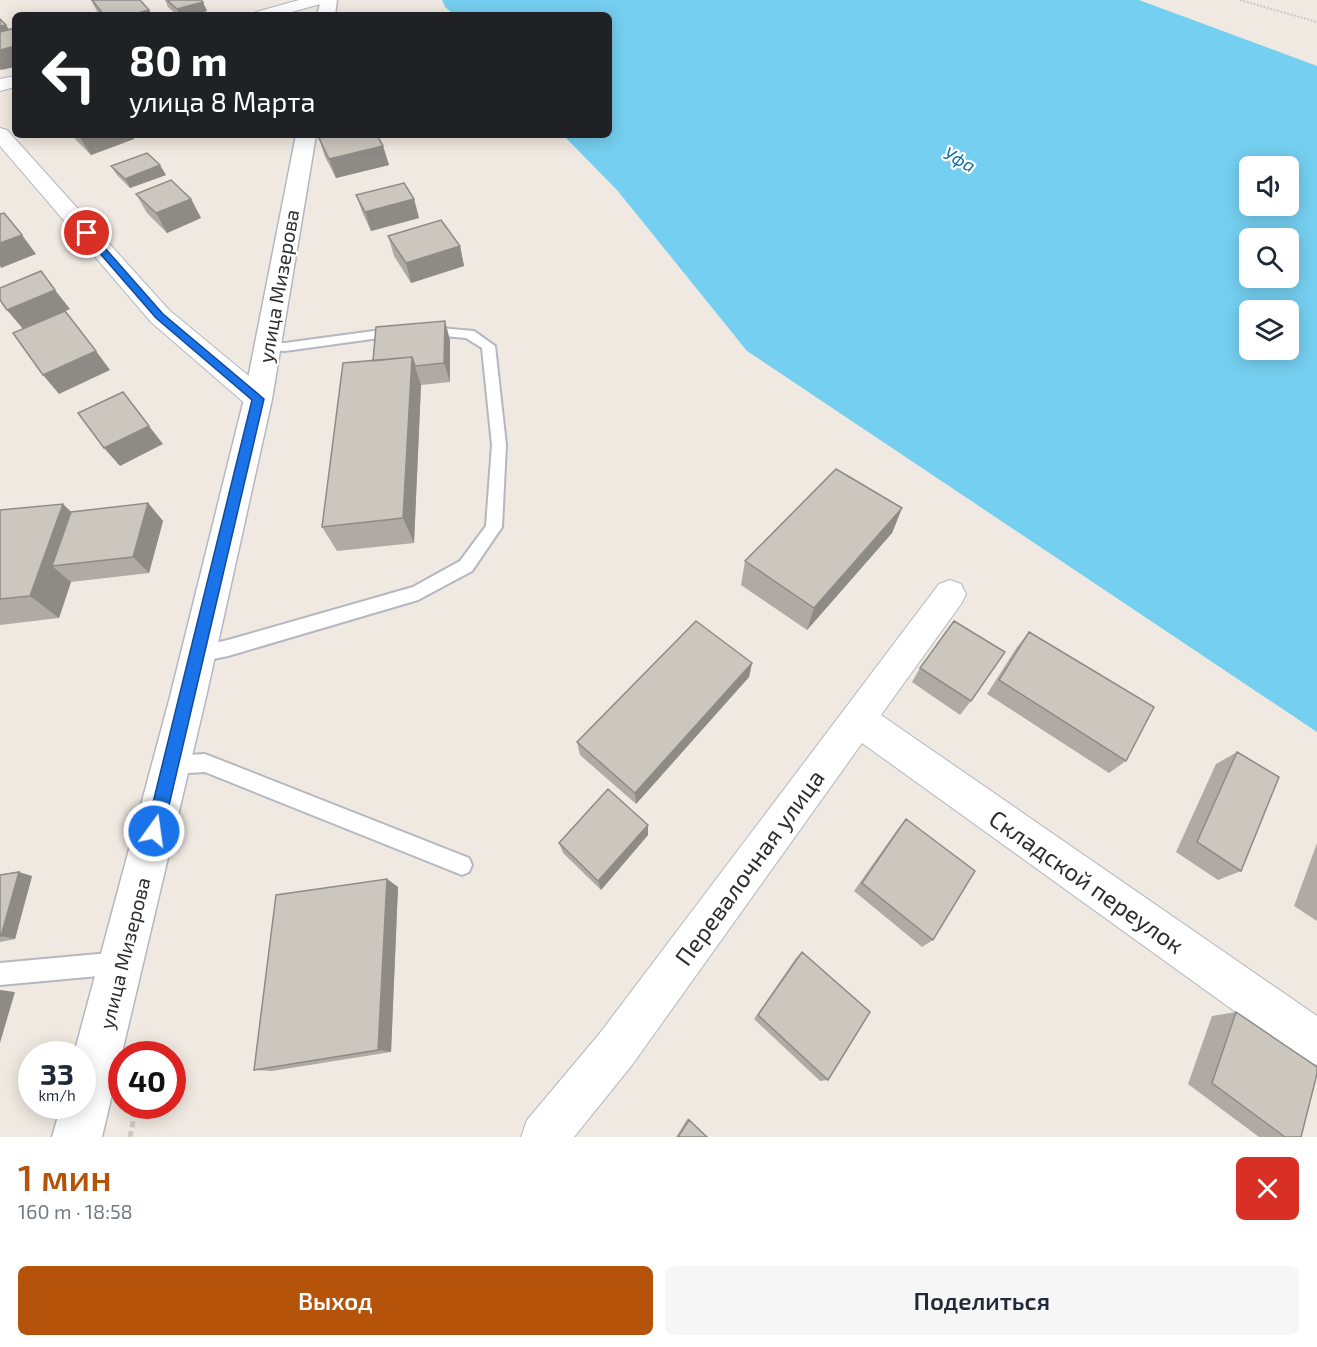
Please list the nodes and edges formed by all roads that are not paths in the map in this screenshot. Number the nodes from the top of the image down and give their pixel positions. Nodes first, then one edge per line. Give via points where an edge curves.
1 (318, 0) edge
2 (273, 12) edge
3 (0, 134) edge
4 (305, 138) edge
5 (267, 346) junction
6 (258, 399) junction
7 (950, 594) dead end
8 (198, 654) junction
9 (857, 719) junction
10 (171, 765) junction
11 (462, 865) dead end
12 (121, 963) junction
13 (0, 974) edge
14 (1317, 1043) edge
15 (77, 1137) edge
16 (544, 1137) edge

1 - 2 street
3 - 6 street via 160,316
4 - 5 street, улица Мизерова
5 - 6 street, улица Мизерова
5 - 8 lane via 415,330 470,334 488,346 499,445 494,527 466,566 418,593
6 - 8 street, улица Мизерова
7 - 9 street, Перевалочная улица
8 - 10 street, улица Мизерова
9 - 14 street, Складской переулок
9 - 16 street, Перевалочная улица via 616,1049
10 - 11 lane via 205,763
10 - 12 street, улица Мизерова
12 - 13 lane
12 - 15 street, улица Мизерова

